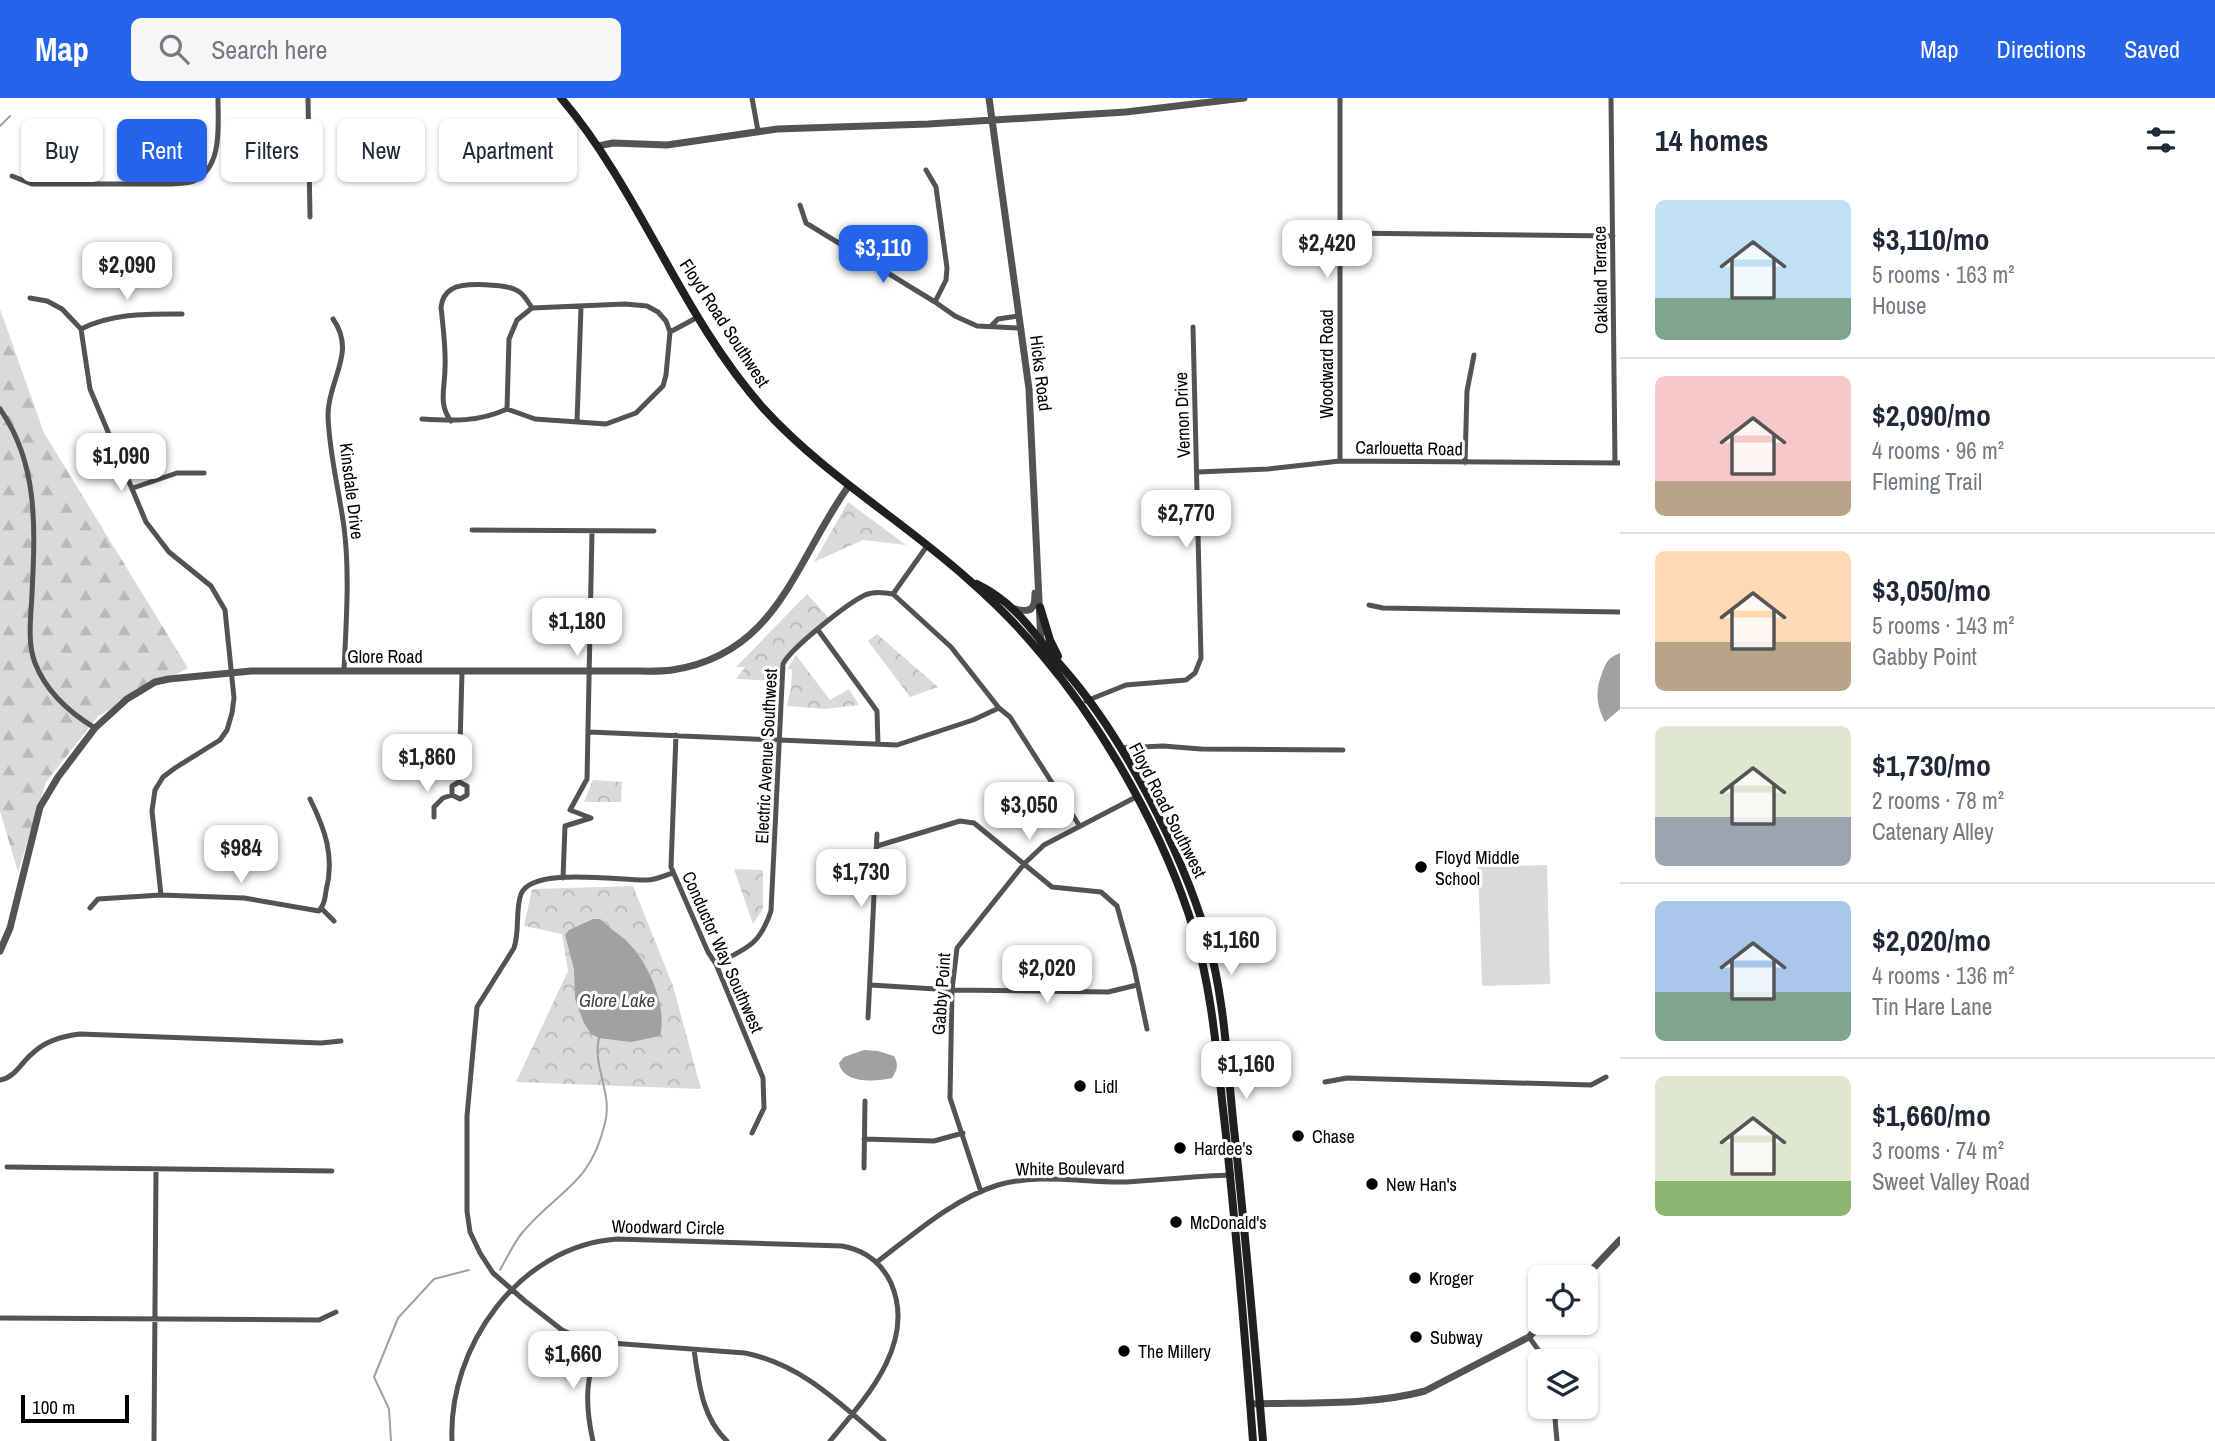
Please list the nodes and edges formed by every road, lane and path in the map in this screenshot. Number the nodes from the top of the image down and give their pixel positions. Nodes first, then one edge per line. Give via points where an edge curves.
1 (218, 98) edge
2 (308, 98) edge
3 (561, 98) edge
4 (752, 98) edge
5 (989, 98) edge
6 (1244, 98) edge
7 (1340, 98) edge
8 (1611, 98) edge
9 (1174, 102) edge
10 (992, 119) junction
11 (758, 131) junction
12 (598, 146) junction
13 (926, 170) dead end
14 (12, 176) dead end
15 (800, 205) dead end
16 (310, 217) dead end
17 (1339, 233) junction
18 (1614, 236) junction
19 (30, 298) dead end
20 (935, 302) junction
21 (581, 307) junction
22 (532, 308) junction
23 (182, 314) dead end
24 (1018, 316) junction
25 (699, 317) junction
26 (333, 319) dead end
27 (992, 325) junction
28 (1193, 327) dead end
29 (1020, 328) junction
30 (81, 329) junction
31 (670, 332) junction
32 (1474, 355) dead end
33 (0, 409) edge
34 (507, 409) junction
35 (422, 419) dead end
36 (451, 421) junction
37 (578, 422) junction
38 (1340, 461) junction
39 (1465, 463) junction
40 (1618, 463) edge
41 (204, 472) dead end
42 (1198, 472) junction
43 (848, 487) junction
44 (133, 488) junction
45 (472, 530) dead end
46 (592, 531) junction
47 (654, 531) dead end
48 (927, 546) junction
49 (1038, 578) junction
50 (971, 581) junction
51 (893, 594) junction
52 (1369, 605) dead end
53 (1040, 607) junction
54 (1015, 609) junction
55 (1620, 612) edge
56 (818, 631) junction
57 (1041, 639) junction
58 (1042, 654) junction
59 (344, 671) junction
60 (462, 672) junction
61 (588, 672) junction
62 (231, 673) junction
63 (1068, 674) junction
64 (1088, 699) junction
65 (1079, 705) junction
66 (999, 708) junction
67 (96, 728) junction
68 (589, 732) junction
69 (676, 735) junction
70 (779, 738) junction
71 (878, 744) junction
72 (1120, 748) junction
73 (1343, 750) dead end
74 (459, 782) junction
75 (452, 795) junction
76 (1136, 797) junction
77 (310, 800) dead end
78 (434, 817) dead end
79 (1079, 825) junction
80 (877, 834) dead end
81 (877, 846) junction
82 (1024, 864) junction
83 (673, 873) junction
84 (563, 878) junction
85 (161, 895) junction
86 (90, 908) dead end
87 (322, 909) junction
88 (334, 921) dead end
89 (0, 951) edge
90 (716, 964) junction
91 (872, 985) junction
92 (1138, 985) junction
93 (952, 990) junction
94 (868, 1018) dead end
95 (1147, 1029) dead end
96 (341, 1041) dead end
97 (1606, 1077) dead end
98 (0, 1080) edge
99 (1325, 1082) dead end
100 (865, 1101) dead end
101 (752, 1133) dead end
102 (963, 1133) junction
103 (864, 1139) junction
104 (7, 1167) dead end
105 (864, 1168) dead end
106 (156, 1170) junction
107 (332, 1171) dead end
108 (1235, 1175) junction
109 (981, 1192) junction
110 (1620, 1240) edge
111 (877, 1262) junction
112 (1596, 1265) edge
113 (513, 1290) junction
114 (336, 1312) dead end
115 (0, 1318) edge
116 (155, 1318) junction
117 (1529, 1337) joint
118 (597, 1342) junction
119 (1538, 1349) edge
120 (694, 1350) junction
121 (1260, 1403) junction
122 (1250, 1404) junction
123 (853, 1414) junction
124 (1555, 1419) edge
125 (154, 1441) edge
126 (452, 1441) edge
127 (593, 1441) edge
128 (727, 1441) edge
129 (831, 1441) edge
130 (884, 1441) edge
131 (1253, 1441) edge
132 (1263, 1441) edge
133 (1557, 1441) edge

1 - 14 street via 213,161 205,174 192,182 32,184
2 - 16 street
3 - 12 main road, Floyd Road Southwest
4 - 11 street
5 - 10 street, Hicks Road
6 - 9 street
7 - 17 street, Woodward Road
8 - 18 street, Oakland Terrace
9 - 10 street via 1105,113
10 - 11 street
10 - 24 street, Hicks Road
11 - 12 street via 667,145
12 - 25 main road, Floyd Road Southwest
13 - 20 street via 936,187 947,268
15 - 20 street via 806,223
17 - 18 street
17 - 38 street, Woodward Road
18 - 40 street, Oakland Terrace
19 - 30 street via 62,309
20 - 27 street via 967,322
21 - 22 street
21 - 31 street via 647,306 666,321
21 - 37 street
22 - 34 street via 517,320 509,339
22 - 36 street via 519,291 508,286 465,285 450,289 442,299 443,402
23 - 30 street via 134,314
24 - 27 street via 998,319
24 - 29 street, Hicks Road
25 - 31 street
25 - 43 main road, Floyd Road Southwest via 764,409
26 - 59 street, Kinsdale Drive via 344,346 328,415 345,542
27 - 29 street
28 - 42 street, Vernon Drive
29 - 49 street, Hicks Road via 1031,414
30 - 44 street via 90,389
31 - 37 street via 663,386 636,413 606,424
32 - 39 street via 1467,391
33 - 67 street via 25,461 33,491 30,632 34,661 46,685 77,717
34 - 36 street via 479,419
34 - 37 street via 535,419
35 - 36 street
38 - 39 street, Carlouetta Road
38 - 42 street, Carlouetta Road
39 - 40 street, Carlouetta Road
41 - 44 street via 177,473
42 - 64 street, Vernon Drive via 1202,627 1201,657 1195,673 1186,680 1126,685
43 - 48 main road, Floyd Road Southwest
43 - 61 street, Glore Road via 788,591 750,637 729,652 672,670
44 - 62 street via 157,539 220,599 229,632
45 - 46 street
46 - 47 street
46 - 61 street
48 - 50 main road, Floyd Road Southwest
48 - 51 street
49 - 53 street, Hicks Road
49 - 54 street via 1035,606 1027,612
50 - 54 main road, Floyd Road Southwest
50 - 58 main road, Floyd Road Southwest
51 - 56 street, Electric Avenue Southwest via 867,594
51 - 66 street via 955,651
52 - 55 street
53 - 57 street, Hicks Road
53 - 63 main road
54 - 57 main road, Floyd Road Southwest
56 - 70 street, Electric Avenue Southwest via 794,648 783,664
56 - 71 street via 877,711
57 - 58 street, Hicks Road
57 - 63 main road, Floyd Road Southwest
58 - 65 main road, Floyd Road Southwest
59 - 60 street, Glore Road
59 - 62 street, Glore Road
60 - 61 street, Glore Road
60 - 74 street
61 - 68 street
62 - 67 street, Glore Road via 155,682 127,699
62 - 85 street via 234,703 224,734 163,777 155,790 152,811
63 - 64 main road, Floyd Road Southwest
64 - 65 street, Vernon Drive
64 - 72 main road, Floyd Road Southwest
65 - 76 main road, Floyd Road Southwest
66 - 71 street via 897,745
66 - 79 street
67 - 89 street, Glore Road via 40,807
68 - 69 street
68 - 84 street via 587,779 570,810 591,818 565,826
69 - 70 street
69 - 83 street, Conductor Way Southwest
70 - 71 street
70 - 90 street, Electric Avenue Southwest via 771,911 764,932 750,946
72 - 73 street
72 - 108 main road, Floyd Road Southwest via 1181,868 1207,938 1222,1012
74 - 75 street via 452,786
74 - 75 street via 467,786 467,794 460,799
75 - 78 street via 437,802
76 - 79 street, Gabby Point
76 - 108 main road, Floyd Road Southwest via 1182,897 1202,958
77 - 87 street via 330,851
79 - 82 street, Gabby Point via 1044,845
80 - 81 street
81 - 82 street via 960,821 974,823
81 - 91 street
82 - 92 street via 1052,887 1101,892 1117,905
82 - 93 street, Gabby Point via 957,948
83 - 84 street via 650,880
83 - 90 street, Conductor Way Southwest
84 - 113 street via 541,880 524,889 514,948 477,1007 467,1115 467,1211 480,1253 493,1273
85 - 86 street via 98,899
85 - 87 street via 244,898
87 - 88 street
90 - 101 street, Conductor Way Southwest via 763,1078 764,1108
91 - 93 street
91 - 94 street
92 - 93 street via 1108,992
92 - 95 street
93 - 102 street, Gabby Point via 950,1098
96 - 98 street via 80,1034 45,1044
97 - 99 street via 1591,1086 1347,1078
100 - 103 street
102 - 103 street via 934,1141
102 - 109 street, Gabby Point
103 - 105 street
104 - 106 street
106 - 107 street
106 - 116 street
108 - 109 street, White Boulevard via 1124,1182 1036,1180
108 - 121 main road, Floyd Road Southwest via 1247,1246
108 - 122 main road, Floyd Road Southwest
109 - 111 street, White Boulevard
110 - 112 street
111 - 113 street, Woodward Circle via 842,1246 597,1240 564,1251
111 - 123 street via 894,1290 899,1326 886,1366
113 - 118 street via 562,1330
113 - 126 street, Woodward Circle via 493,1310 466,1357 453,1408
114 - 116 street via 319,1320
115 - 116 street
116 - 125 street
117 - 119 street
117 - 121 street via 1425,1391 1397,1398
118 - 120 street
118 - 127 street via 586,1396
120 - 123 street via 745,1353 792,1368
120 - 128 street via 701,1396 711,1421
121 - 122 street
121 - 132 main road, Floyd Road Southwest
122 - 131 main road, Floyd Road Southwest
123 - 129 street
123 - 130 street
124 - 133 street

